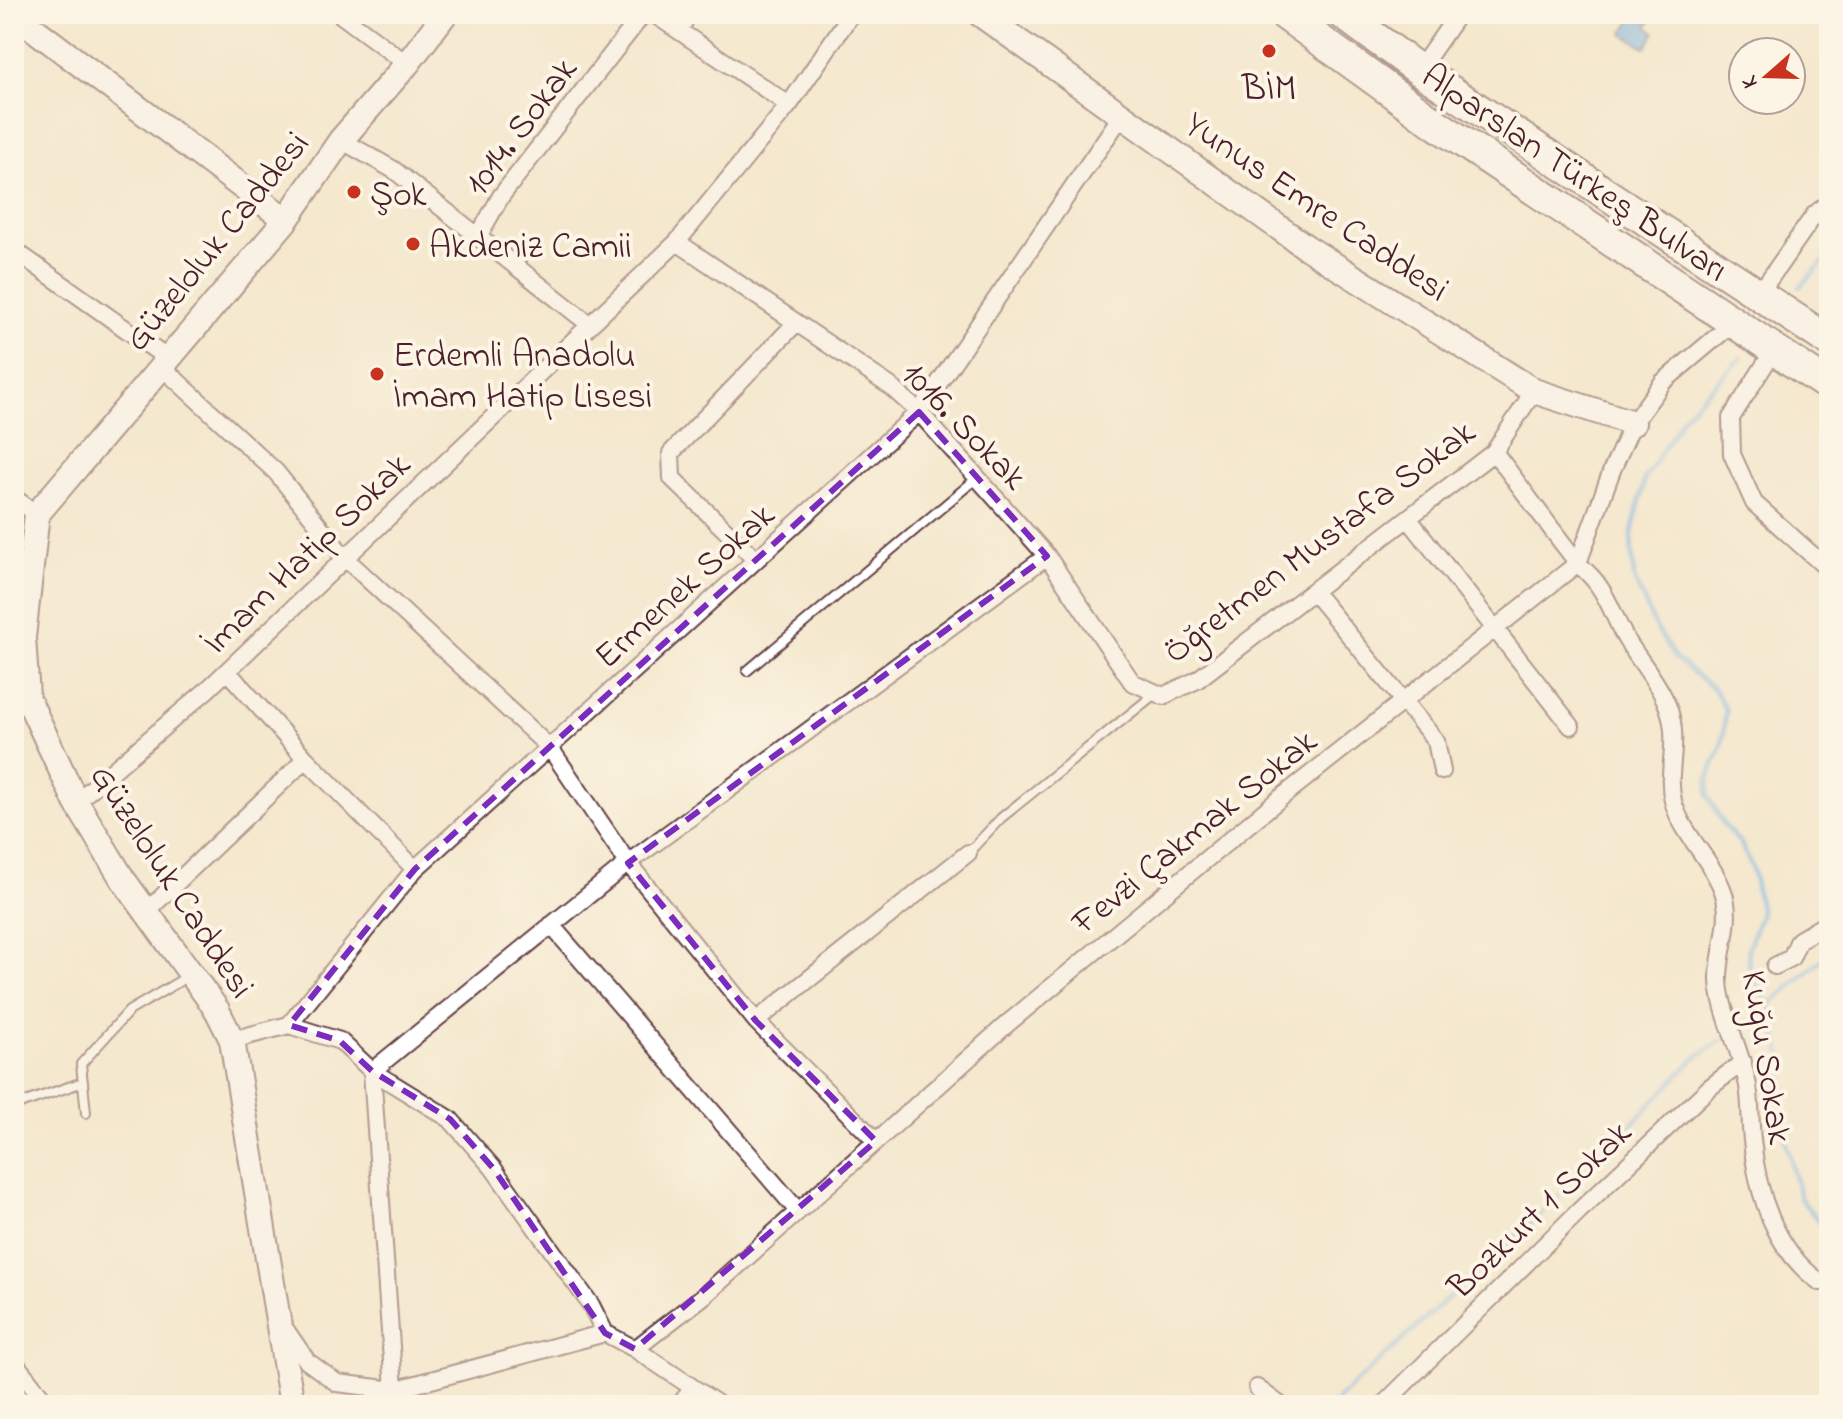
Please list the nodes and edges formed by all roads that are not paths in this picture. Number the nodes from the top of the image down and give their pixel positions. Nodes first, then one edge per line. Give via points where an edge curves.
1 (14, 14) edge
2 (340, 14) edge
3 (445, 14) edge
4 (643, 14) edge
5 (654, 14) edge
6 (688, 14) edge
7 (851, 14) edge
8 (980, 14) edge
9 (1284, 14) edge
10 (1343, 14) edge
11 (1458, 14) edge
12 (679, 31) junction
13 (407, 64) junction
14 (1419, 70) junction
15 (789, 105) junction
16 (1122, 115) junction
17 (341, 140) junction
18 (1829, 203) edge
19 (286, 220) junction
20 (478, 237) junction
21 (677, 242) junction
22 (14, 250) edge
23 (1759, 294) junction
24 (796, 323) junction
25 (1733, 323) junction
26 (589, 324) junction
27 (1829, 341) edge
28 (1774, 350) junction
29 (165, 363) junction
30 (1829, 386) edge
31 (1534, 391) junction
32 (919, 412) junction
33 (1633, 423) junction
34 (1494, 452) junction
35 (977, 478) junction
36 (14, 498) edge
37 (37, 514) junction
38 (1408, 518) junction
39 (14, 540) edge
40 (1047, 556) junction
41 (345, 558) junction
42 (756, 560) junction
43 (1578, 563) junction
44 (1829, 570) edge
45 (1313, 591) junction
46 (1495, 629) junction
47 (227, 671) junction
48 (747, 671) dead end
49 (1159, 694) junction
50 (1404, 701) junction
51 (1571, 726) dead end
52 (550, 748) junction
53 (306, 759) junction
54 (1442, 771) dead end
55 (76, 802) junction
56 (968, 853) joint
57 (628, 863) junction
58 (415, 869) junction
59 (146, 912) junction
60 (1829, 922) edge
61 (551, 925) junction
62 (1775, 966) dead end
63 (191, 974) junction
64 (756, 1021) junction
65 (289, 1025) junction
66 (232, 1040) junction
67 (1743, 1062) junction
68 (372, 1071) junction
69 (83, 1082) junction
70 (14, 1106) edge
71 (86, 1113) dead end
72 (876, 1141) junction
73 (798, 1211) junction
74 (1829, 1281) edge
75 (276, 1316) junction
76 (605, 1333) junction
77 (635, 1349) junction
78 (14, 1362) edge
79 (690, 1386) junction
80 (1257, 1388) dead end
81 (394, 1390) junction
82 (48, 1405) edge
83 (292, 1405) edge
84 (366, 1405) edge
85 (674, 1405) edge
86 (719, 1405) edge
87 (1280, 1405) edge
88 (1383, 1405) edge

1 - 19 main road
2 - 13 street
3 - 13 main road, Güzeloluk Caddesi
4 - 20 street, 1014. Sokak via 501,196
5 - 12 street
6 - 12 street
7 - 15 street, İmam Hatip Sokak
8 - 16 main road, Yunus Emre Caddesi
9 - 25 highway, Alparslan Türkeş Bulvarı via 1436,124
10 - 14 highway, Alparslan Türkeş Bulvarı
11 - 14 street
12 - 15 street
13 - 17 main road, Güzeloluk Caddesi
14 - 23 highway, Alparslan Türkeş Bulvarı
15 - 21 street, İmam Hatip Sokak
16 - 31 main road, Yunus Emre Caddesi via 1306,247
16 - 32 street, Ermenek Sokak
17 - 19 main road, Güzeloluk Caddesi
17 - 20 street via 394,170
18 - 23 street via 1815,214
19 - 29 main road, Güzeloluk Caddesi
20 - 26 street
21 - 24 street, 1016. Sokak
21 - 26 street, İmam Hatip Sokak
22 - 29 street
23 - 27 highway, Alparslan Türkeş Bulvarı
24 - 32 street, 1016. Sokak via 890,386
24 - 42 street via 671,453 672,478
25 - 28 highway, Alparslan Türkeş Bulvarı
25 - 33 street via 1663,382
26 - 41 street, İmam Hatip Sokak
28 - 30 highway, Alparslan Türkeş Bulvarı
28 - 44 street via 1731,418 1732,454 1754,503
29 - 37 main road, Güzeloluk Caddesi
29 - 41 street via 276,472
31 - 33 main road, Yunus Emre Caddesi
31 - 34 street, Öğretmen Mustafa Sokak
32 - 35 street, 1016. Sokak
32 - 42 street, Ermenek Sokak
33 - 43 street
34 - 38 street, Öğretmen Mustafa Sokak
34 - 43 street, Kuğu Sokak
35 - 40 street, 1016. Sokak
35 - 48 lane
36 - 37 street
37 - 39 main road
37 - 55 main road, Güzeloluk Caddesi via 23,637 27,697
38 - 45 street, Öğretmen Mustafa Sokak
38 - 46 street
40 - 49 street, 1016. Sokak via 1132,682
40 - 57 street
41 - 47 street, İmam Hatip Sokak
41 - 52 street
42 - 52 street, Ermenek Sokak
43 - 46 street, Fevzi Çakmak Sokak
43 - 67 street, Kuğu Sokak via 1599,585 1667,703 1673,724 1672,797 1680,823 1723,891 1727,928 1719,983
45 - 49 street, Öğretmen Mustafa Sokak via 1197,680
45 - 50 street
46 - 50 street, Fevzi Çakmak Sokak
46 - 51 street
47 - 53 street
47 - 55 street, İmam Hatip Sokak
49 - 56 lane via 1001,818
50 - 54 street via 1436,741
50 - 72 street, Fevzi Çakmak Sokak via 1007,1024
52 - 57 street
52 - 58 street, Ermenek Sokak
53 - 58 street
53 - 59 street
55 - 59 main road, Güzeloluk Caddesi
56 - 64 street
57 - 61 street
57 - 64 street
58 - 65 street, Ermenek Sokak
59 - 63 main road, Güzeloluk Caddesi
60 - 62 street via 1799,940 1791,958
61 - 68 street
61 - 73 street
63 - 66 main road, Güzeloluk Caddesi
63 - 69 lane via 129,1011 81,1064
64 - 72 street
65 - 66 street
65 - 68 street via 340,1041
66 - 75 main road, Güzeloluk Caddesi
67 - 74 street, Kuğu Sokak via 1756,1176 1766,1206 1788,1253 1803,1271 1820,1282
67 - 88 street, Bozkurt 1 Sokak via 1579,1211
68 - 76 street via 450,1119 493,1168 591,1305
68 - 81 street
69 - 70 lane
69 - 71 lane
72 - 73 street, Fevzi Çakmak Sokak
73 - 77 street, Fevzi Çakmak Sokak via 705,1295
75 - 81 street via 307,1361 337,1383
75 - 83 main road, Güzeloluk Caddesi
76 - 77 street
76 - 81 street
77 - 79 street
78 - 82 street
79 - 85 lane
79 - 86 street
80 - 87 street
81 - 84 street

